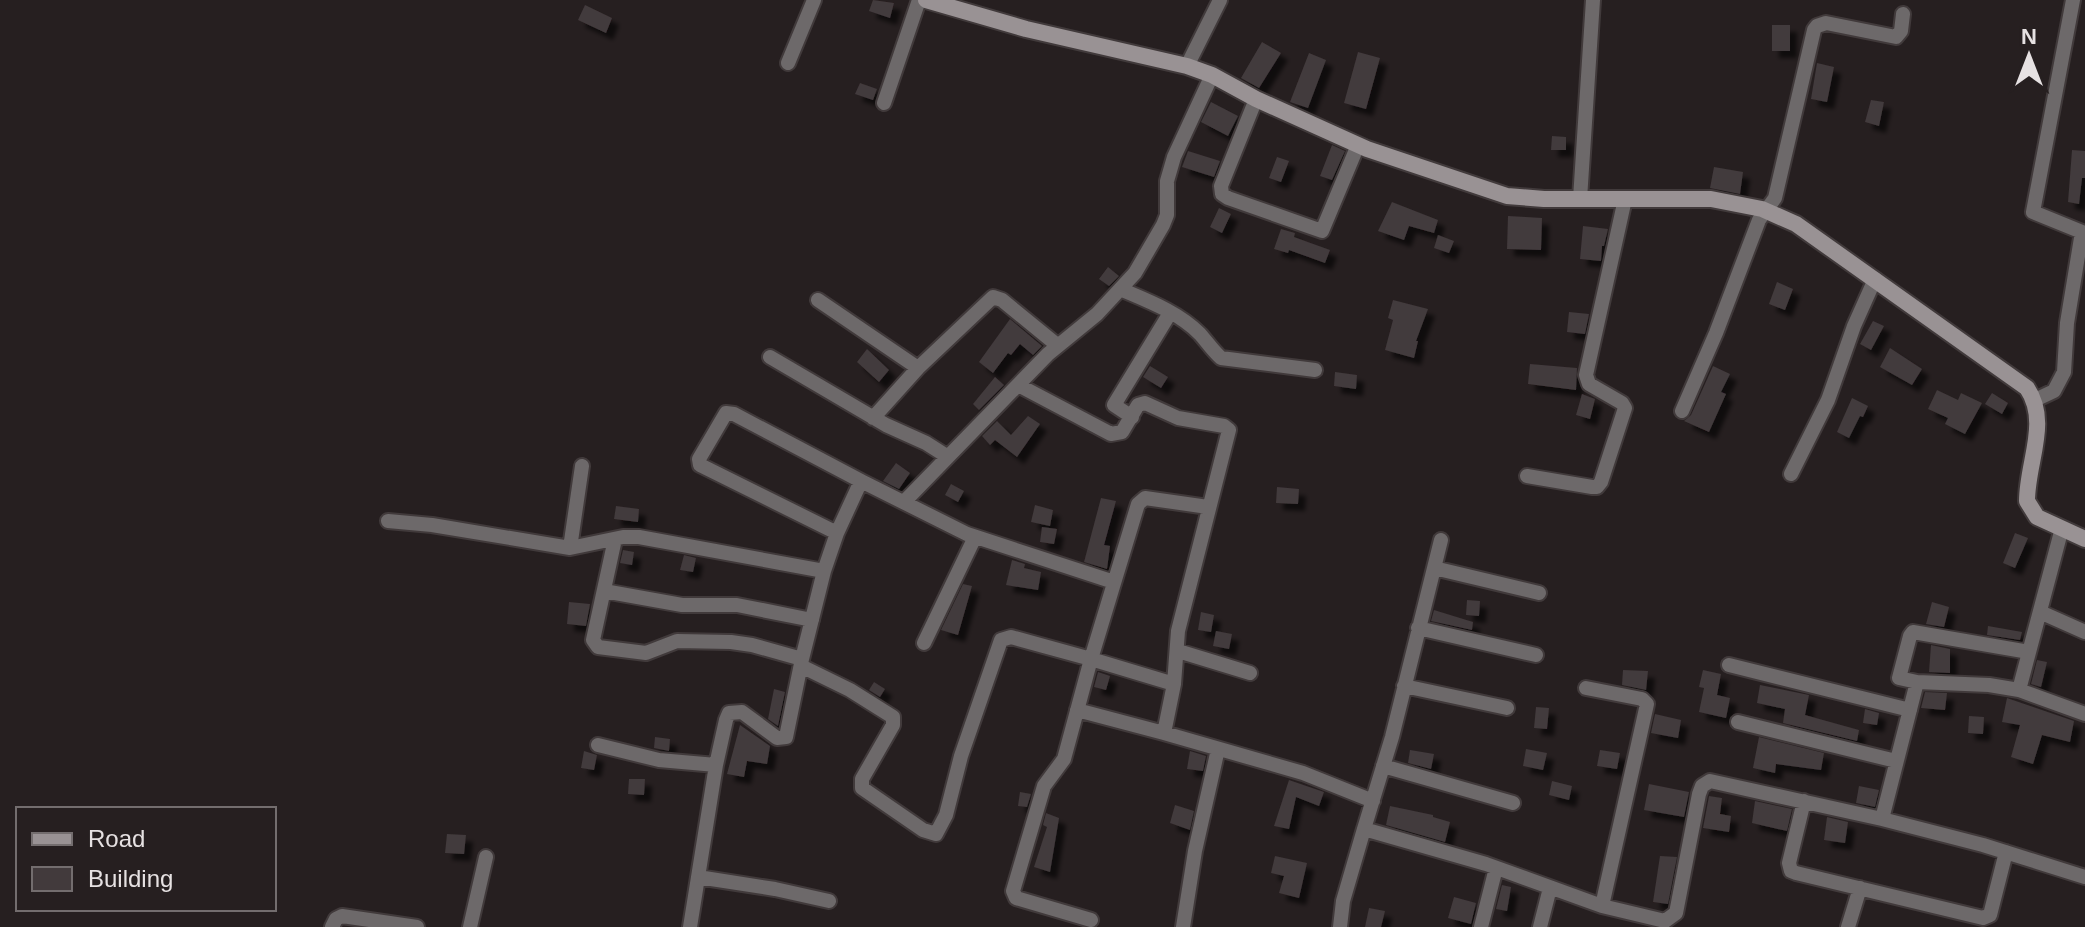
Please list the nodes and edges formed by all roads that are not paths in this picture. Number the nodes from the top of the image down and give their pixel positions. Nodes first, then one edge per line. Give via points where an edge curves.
1 (814, 0) edge
2 (919, 0) edge
3 (926, 0) edge
4 (1220, 0) edge
5 (1593, 0) edge
6 (2073, 0) edge
7 (1903, 14) dead end
8 (788, 63) dead end
9 (1187, 66) junction
10 (1212, 75) junction
11 (1256, 99) junction
12 (884, 103) dead end
13 (1358, 145) junction
14 (1580, 199) junction
15 (1625, 199) junction
16 (1767, 211) junction
17 (2083, 232) edge
18 (1875, 279) junction
19 (1120, 289) junction
20 (818, 300) dead end
21 (1170, 313) junction
22 (1057, 345) junction
23 (770, 357) dead end
24 (918, 368) junction
25 (1315, 370) dead end
26 (1018, 385) junction
27 (2035, 400) junction
28 (1682, 411) dead end
29 (1132, 417) junction
30 (873, 418) junction
31 (948, 457) junction
32 (582, 466) dead end
33 (1791, 474) dead end
34 (1527, 476) dead end
35 (861, 481) junction
36 (904, 502) junction
37 (1208, 507) junction
38 (388, 521) dead end
39 (2062, 528) junction
40 (837, 533) junction
41 (975, 537) junction
42 (615, 539) junction
43 (2085, 539) edge
44 (1441, 540) dead end
45 (570, 548) junction
46 (1434, 568) junction
47 (824, 571) junction
48 (1114, 582) junction
49 (604, 591) junction
50 (1539, 593) dead end
51 (2040, 612) junction
52 (812, 620) junction
53 (1418, 628) junction
54 (2085, 632) edge
55 (924, 643) dead end
56 (1178, 651) junction
57 (2029, 652) junction
58 (1536, 655) dead end
59 (1091, 659) junction
60 (801, 662) junction
61 (1729, 665) dead end
62 (1250, 673) dead end
63 (1917, 682) junction
64 (1174, 684) junction
65 (1404, 686) junction
66 (1586, 688) dead end
67 (2019, 690) junction
68 (1507, 708) dead end
69 (1077, 710) junction
70 (1910, 710) junction
71 (2085, 714) edge
72 (1738, 722) dead end
73 (1164, 733) junction
74 (598, 745) dead end
75 (1218, 749) junction
76 (1896, 761) junction
77 (716, 765) junction
78 (1383, 766) junction
79 (1373, 801) junction
80 (1804, 801) junction
81 (1513, 803) dead end
82 (1882, 819) junction
83 (1364, 829) junction
84 (2006, 852) junction
85 (486, 857) dead end
86 (1496, 868) junction
87 (698, 877) junction
88 (2085, 877) edge
89 (1550, 888) junction
90 (1860, 888) junction
91 (829, 901) dead end
92 (1602, 906) junction
93 (1091, 920) dead end
94 (1979, 922) edge
95 (1658, 924) edge
96 (332, 927) edge
97 (417, 927) edge
98 (470, 927) edge
99 (690, 927) edge
100 (1183, 927) edge
101 (1340, 927) edge
102 (1481, 927) edge
103 (1540, 927) edge
104 (1848, 927) edge

1 - 8 street
2 - 12 street
3 - 9 street
4 - 9 street
5 - 14 street
6 - 17 street via 2033,212
7 - 16 street via 1896,37 1826,23 1817,26 1775,198
9 - 10 street
10 - 11 street
10 - 19 street via 1174,157 1163,225
11 - 13 street
11 - 13 street via 1221,186 1228,198 1322,231
13 - 14 street via 1507,196
14 - 15 street
15 - 16 street via 1711,199
15 - 34 street via 1586,375 1589,384 1624,405 1601,482 1592,487
16 - 18 street via 1796,224
16 - 28 street
17 - 27 street via 2064,372 2054,391
18 - 27 street via 2027,388
18 - 33 street via 1828,400
19 - 21 street
19 - 22 street
20 - 24 street
21 - 25 street via 1200,334 1221,358
21 - 29 street via 1114,405
22 - 24 street via 993,297
22 - 26 street
23 - 30 street
24 - 30 street
26 - 29 street via 1111,434 1122,432
26 - 31 street
27 - 39 street via 2037,433 2027,501 2037,517
29 - 37 street via 1145,403 1178,418 1227,427
30 - 31 street
31 - 36 street
32 - 45 street
35 - 36 street
35 - 40 street
35 - 40 street via 730,412 701,456 700,465
36 - 41 street
37 - 48 street via 1142,499
37 - 56 street via 1178,631
38 - 45 street
39 - 43 street
39 - 51 street
40 - 47 street
41 - 48 street
41 - 55 street
42 - 45 street
42 - 47 street via 639,537
42 - 49 street
44 - 46 street
46 - 50 street
46 - 53 street
47 - 52 street
48 - 59 street
49 - 52 street via 682,605 737,605
49 - 60 street via 593,640 598,647 646,653 677,641 731,642
51 - 54 street
51 - 57 street
52 - 60 street
53 - 58 street
53 - 65 street
56 - 62 street
56 - 64 street
57 - 63 street via 1913,632 1899,678
57 - 67 street
59 - 60 street via 1011,637 1001,640 936,834 862,788 893,717
59 - 64 street
59 - 69 street
60 - 77 street via 786,737 777,738 742,712 729,713
61 - 70 street
63 - 67 street
63 - 70 street
64 - 73 street
65 - 68 street
65 - 78 street
66 - 92 street via 1647,704
67 - 71 street
69 - 73 street
69 - 93 street via 1064,759 1044,786 1013,891 1016,898
70 - 76 street
72 - 76 street
73 - 75 street
74 - 77 street via 659,760
75 - 79 street via 1327,781
75 - 100 street
76 - 82 street
77 - 87 street
78 - 79 street
78 - 81 street
79 - 83 street
80 - 82 street
80 - 90 street via 1791,871
80 - 95 street via 1717,782 1702,786 1676,913
82 - 84 street
83 - 86 street
83 - 101 street
84 - 88 street
84 - 94 street via 1990,915
85 - 98 street
86 - 89 street
86 - 102 street
87 - 91 street
87 - 99 street
89 - 92 street
89 - 103 street
90 - 94 street
90 - 104 street
92 - 95 street
96 - 97 street via 342,916

